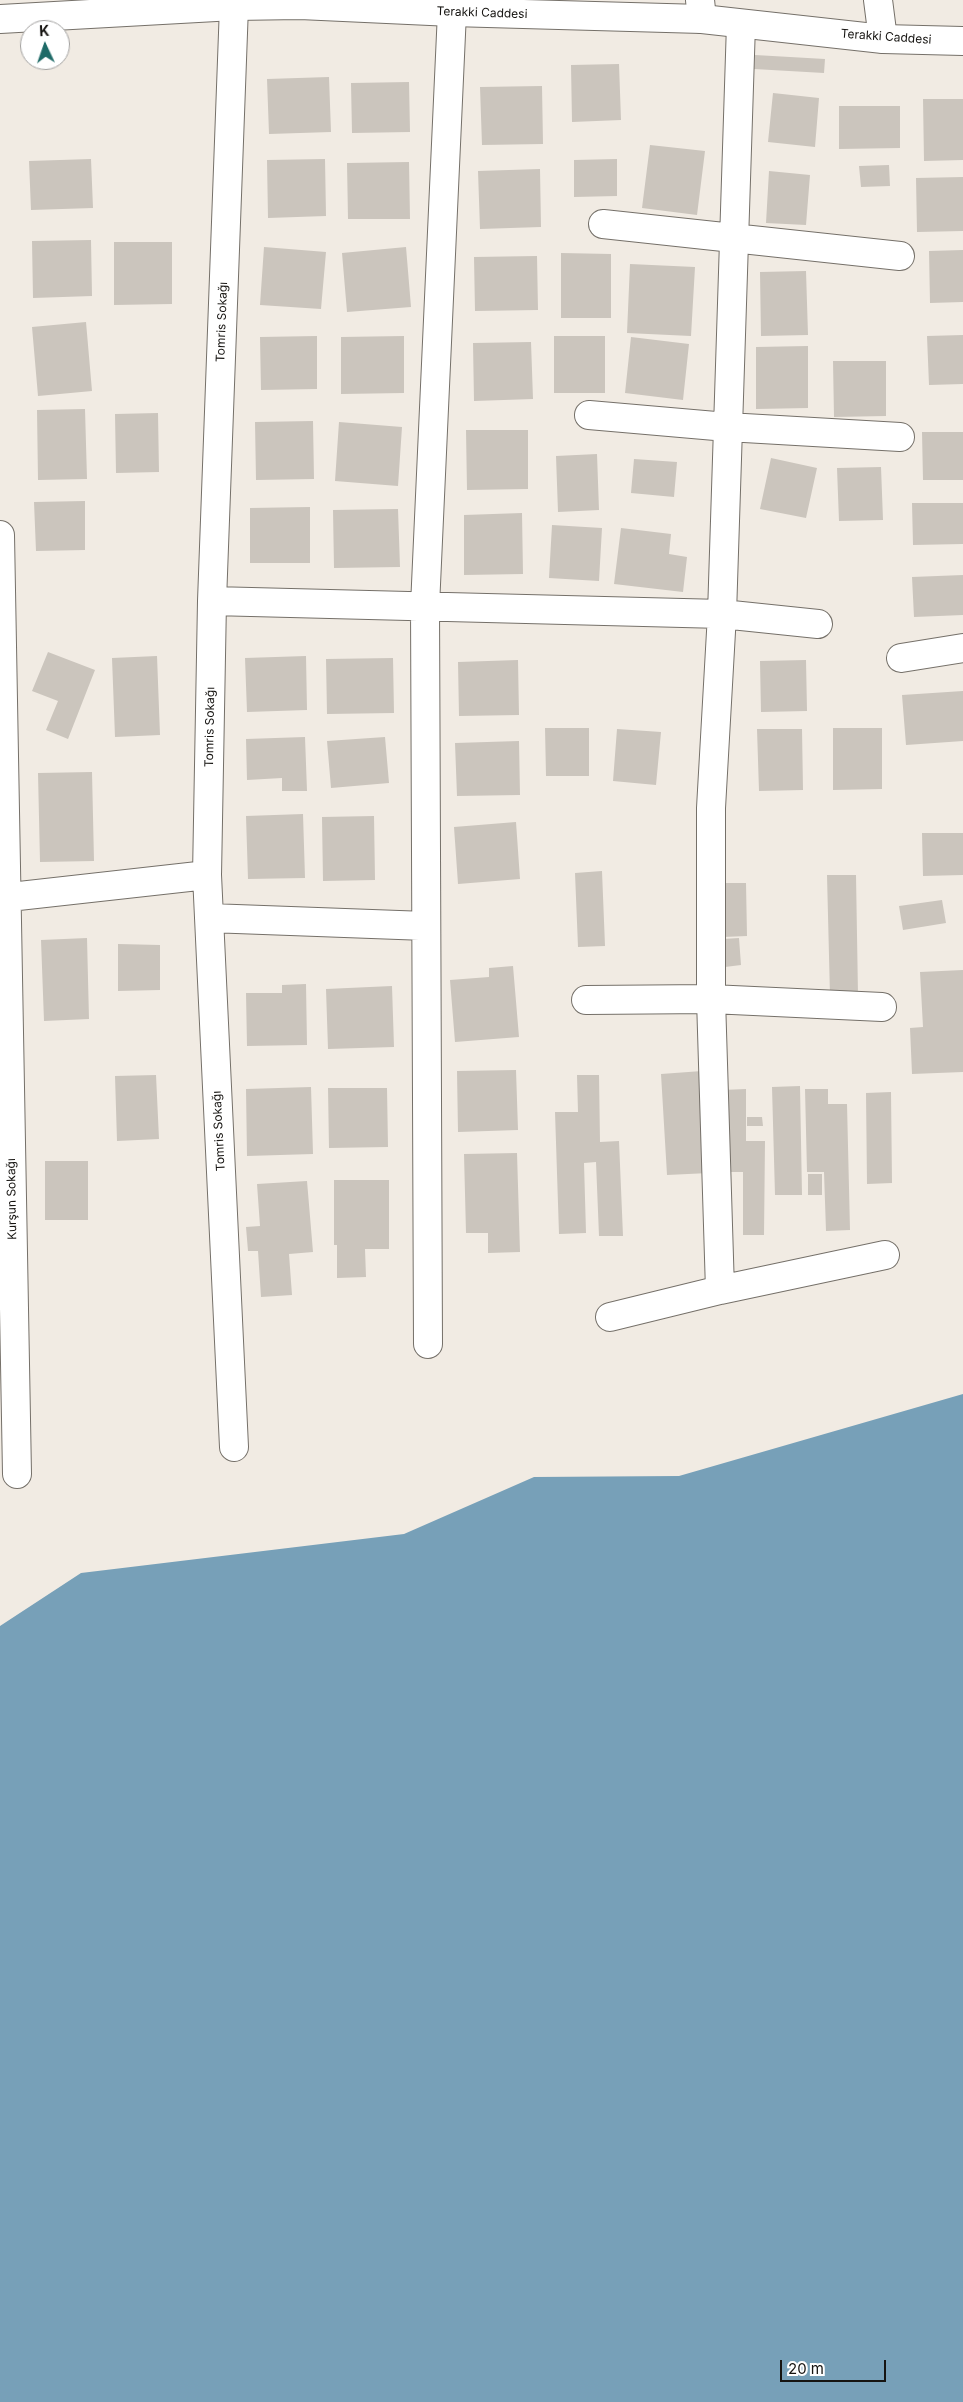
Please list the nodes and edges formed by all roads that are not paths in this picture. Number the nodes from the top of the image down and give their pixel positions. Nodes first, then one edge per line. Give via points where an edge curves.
1 (878, 0) edge
2 (300, 3) edge
3 (234, 6) junction
4 (503, 7) edge
5 (701, 9) edge
6 (452, 12) junction
7 (0, 18) edge
8 (741, 24) junction
9 (883, 39) junction
10 (963, 41) edge
11 (602, 224) dead end
12 (735, 238) junction
13 (900, 256) dead end
14 (589, 415) dead end
15 (727, 427) junction
16 (900, 437) dead end
17 (0, 535) edge
18 (212, 601) junction
19 (425, 606) junction
20 (1, 608) edge
21 (722, 614) junction
22 (818, 624) dead end
23 (963, 648) edge
24 (901, 658) dead end
25 (207, 874) junction
26 (3, 898) edge
27 (209, 918) junction
28 (426, 926) junction
29 (711, 998) junction
30 (586, 1000) dead end
31 (882, 1006) dead end
32 (886, 1255) dead end
33 (720, 1290) junction
34 (610, 1318) dead end
35 (428, 1344) dead end
36 (234, 1447) dead end
37 (17, 1474) dead end

1 - 9 street
2 - 3 street, Terakki Caddesi
2 - 6 street, Terakki Caddesi
3 - 7 street, Terakki Caddesi
3 - 18 street, Tomris Sokağı
4 - 5 street, Terakki Caddesi
4 - 6 street, Terakki Caddesi
5 - 8 street, Terakki Caddesi
6 - 19 street
8 - 9 street, Terakki Caddesi
8 - 12 street
9 - 10 street, Terakki Caddesi
11 - 12 street
12 - 13 street
12 - 15 street
14 - 15 street
15 - 16 street
15 - 21 street
17 - 20 street, Kurşun Sokağı
18 - 19 street
18 - 25 street, Tomris Sokağı
19 - 21 street
19 - 28 street
20 - 26 street, Kurşun Sokağı
21 - 22 street
21 - 29 street via 711,808
23 - 24 street
25 - 26 street
25 - 27 street, Tomris Sokağı
26 - 37 street, Kurşun Sokağı
27 - 28 street
27 - 36 street, Tomris Sokağı
28 - 35 street
29 - 30 street
29 - 31 street
29 - 33 street
32 - 33 street
33 - 34 street

